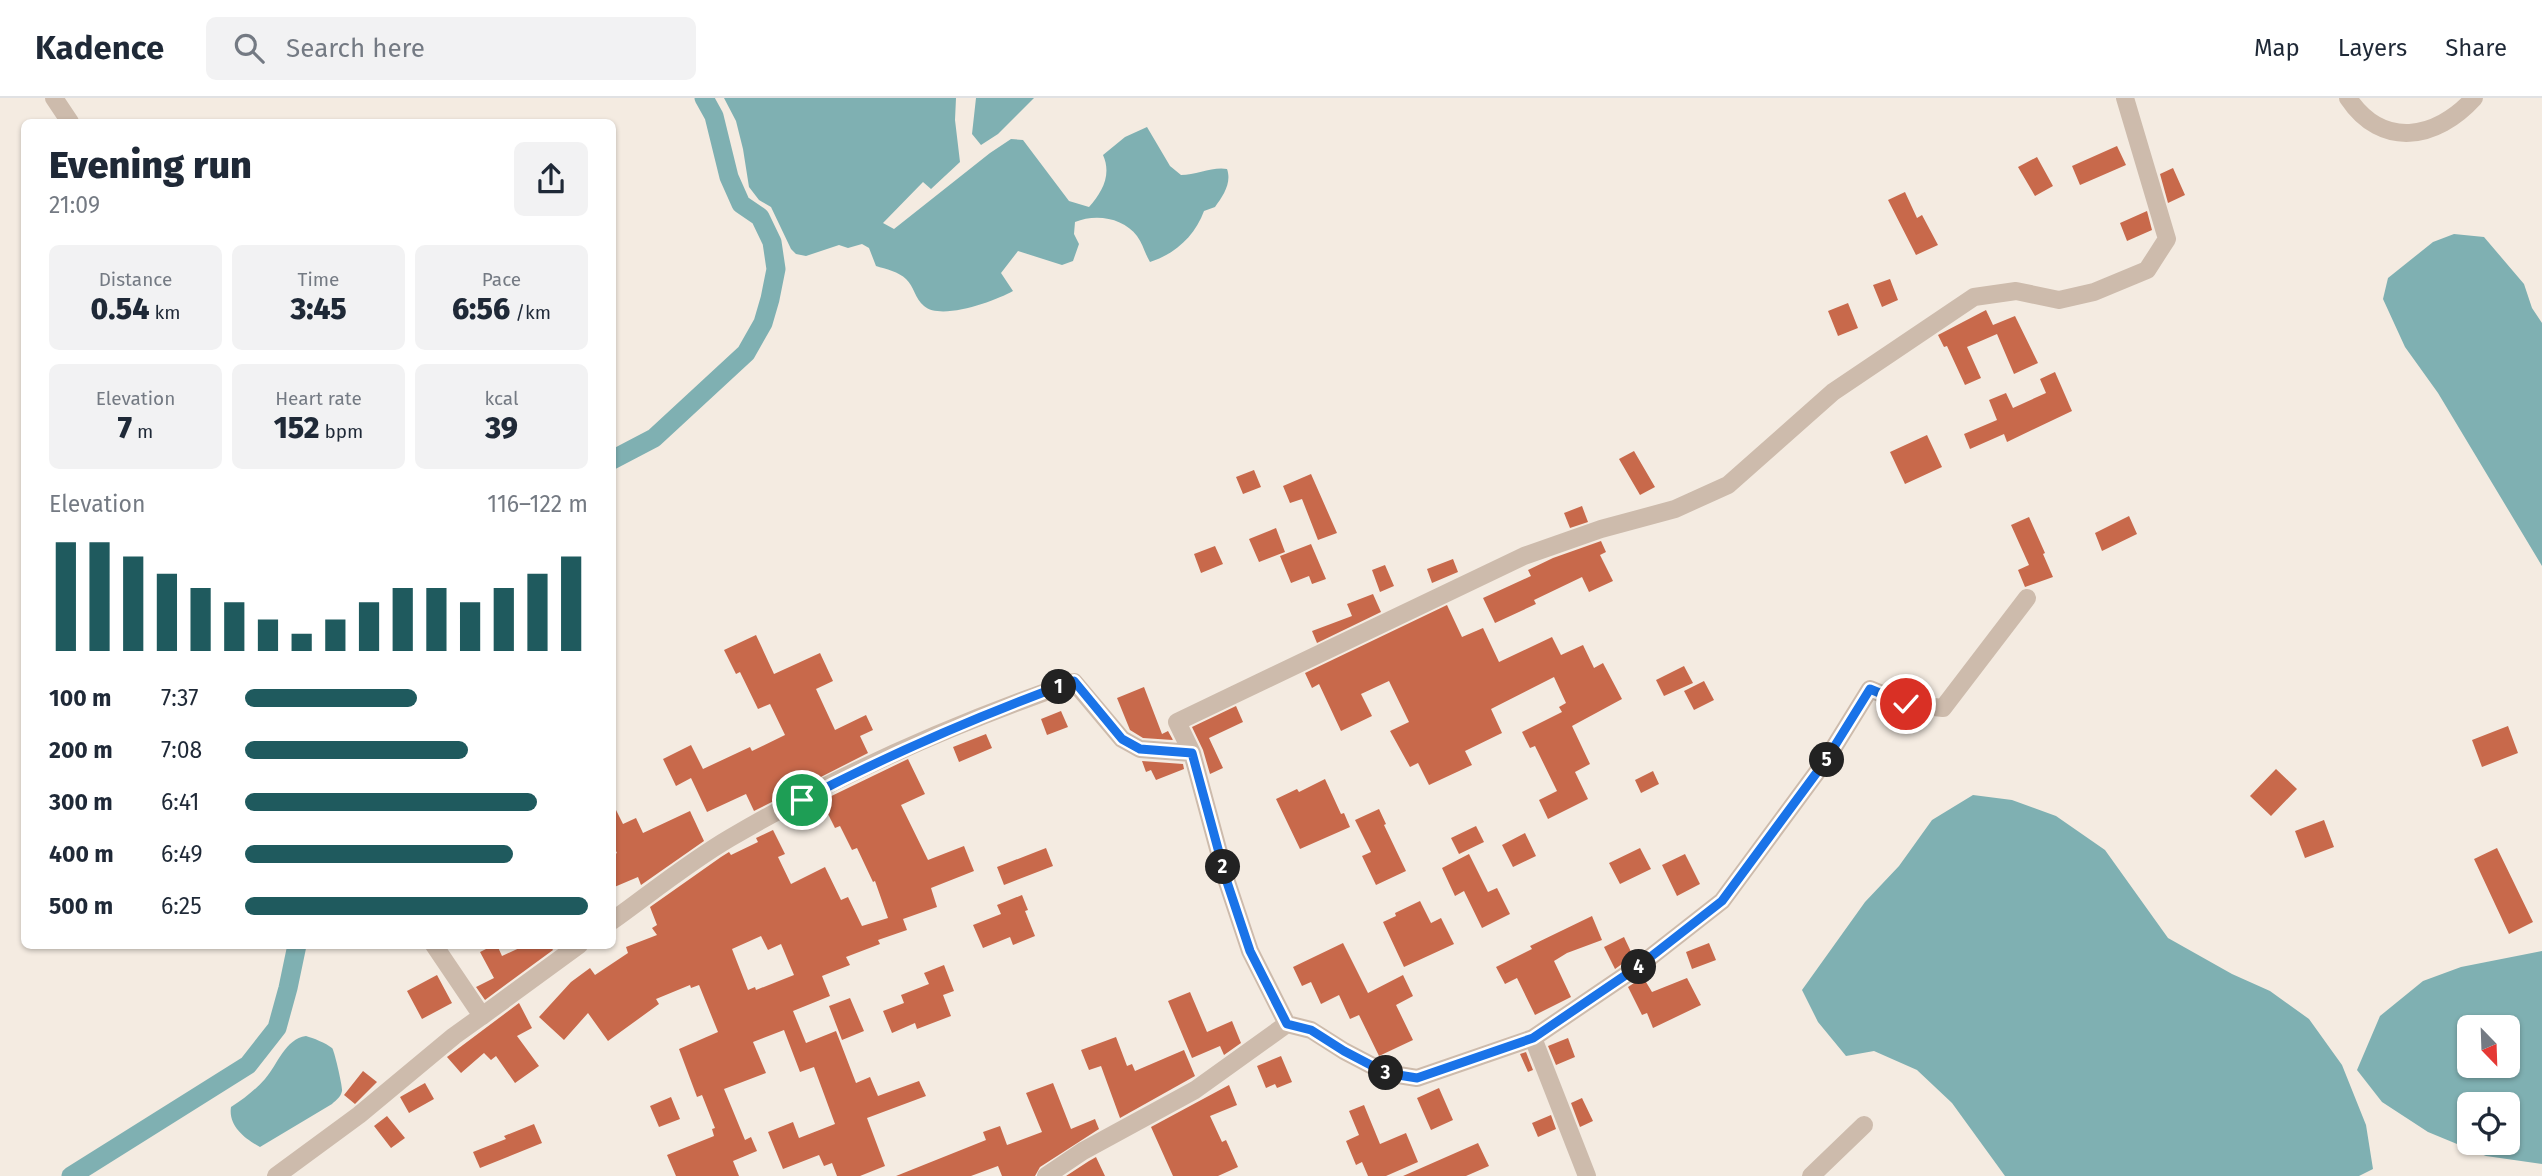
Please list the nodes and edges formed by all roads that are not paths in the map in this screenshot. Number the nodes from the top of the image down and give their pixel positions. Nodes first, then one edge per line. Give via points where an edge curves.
1 (54, 98) edge
2 (2124, 98) edge
3 (2348, 98) edge
4 (2474, 98) edge
5 (68, 119) edge
6 (2027, 598) dead end
7 (1192, 753) junction
8 (616, 918) edge
9 (437, 949) edge
10 (574, 949) edge
11 (482, 1016) junction
12 (1287, 1024) junction
13 (1533, 1038) junction
14 (1864, 1125) dead end
15 (276, 1176) edge
16 (1046, 1176) edge
17 (1587, 1176) edge
18 (1811, 1176) edge

1 - 5 street
2 - 7 street via 2167,239 2147,270 2094,292 2059,300 2016,291 1975,298 1833,392 1728,485 1675,509 1524,556 1177,722
3 - 4 street via 2377,127 2421,133 2447,122
6 - 13 street via 1943,708 1906,704 1870,689 1826,760 1722,901 1639,966
7 - 8 street via 1140,749 1122,739 1074,681 875,762 729,839
7 - 12 street via 1250,951
9 - 11 street
10 - 11 street
11 - 15 street
12 - 13 street via 1311,1030 1386,1073 1417,1078
12 - 16 street via 1195,1090
13 - 17 street
14 - 18 street

